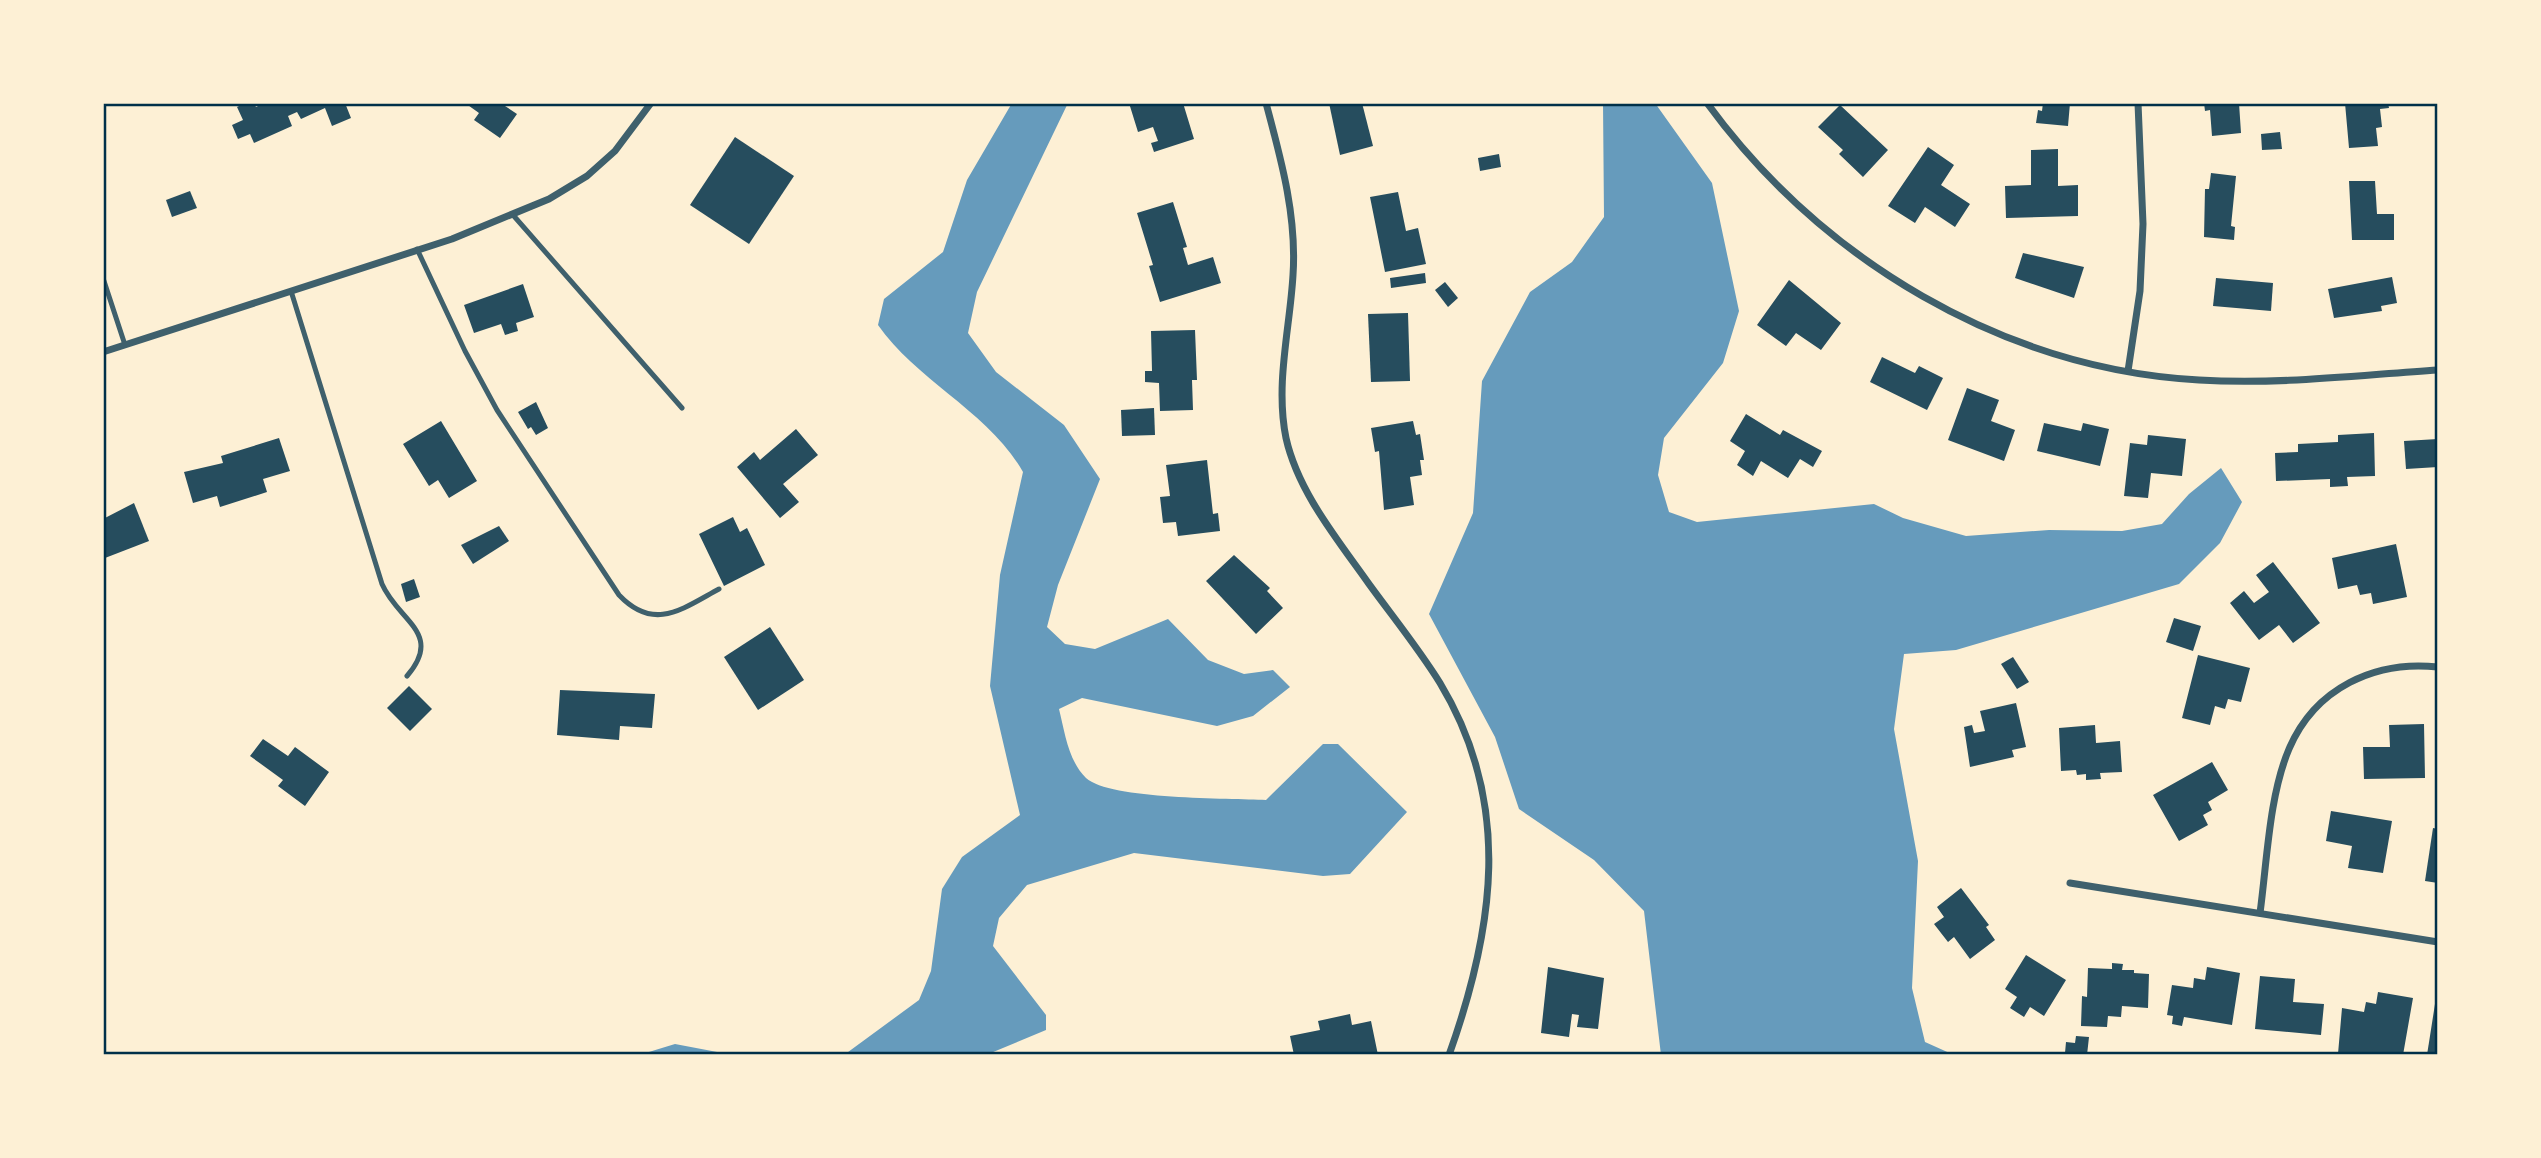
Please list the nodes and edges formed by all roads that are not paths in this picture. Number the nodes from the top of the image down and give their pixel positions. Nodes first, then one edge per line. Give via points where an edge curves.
1 (651, 103) edge
2 (1265, 103) edge
3 (1707, 103) edge
4 (2138, 103) edge
5 (513, 215) junction
6 (417, 249) junction
7 (103, 278) edge
8 (291, 291) junction
9 (125, 345) junction
10 (103, 352) edge
11 (2438, 370) edge
12 (2128, 371) junction
13 (682, 408) dead end
14 (719, 589) dead end
15 (2438, 667) edge
16 (407, 676) dead end
17 (2070, 883) dead end
18 (2260, 913) junction
19 (2438, 942) edge
20 (1449, 1055) edge

1 - 5 street via 615,151 587,176
2 - 20 street via 1290,207 1294,257 1282,407 1287,439 1297,469 1326,523 1440,684 1470,751 1485,806 1490,881 1484,930
3 - 12 street via 1778,189 1821,227 1901,284 2017,341
4 - 12 street via 2143,224 2140,291
5 - 6 street
5 - 13 lane
6 - 8 street
6 - 14 lane via 497,410 619,595 643,613 659,616 673,614
7 - 9 lane
8 - 9 street
8 - 16 lane via 382,584 396,609 420,635 418,664
9 - 10 street
11 - 12 street via 2262,381 2199,380
15 - 18 street via 2414,665 2364,674 2326,697 2304,721 2288,750 2277,795
17 - 18 street
18 - 19 street

